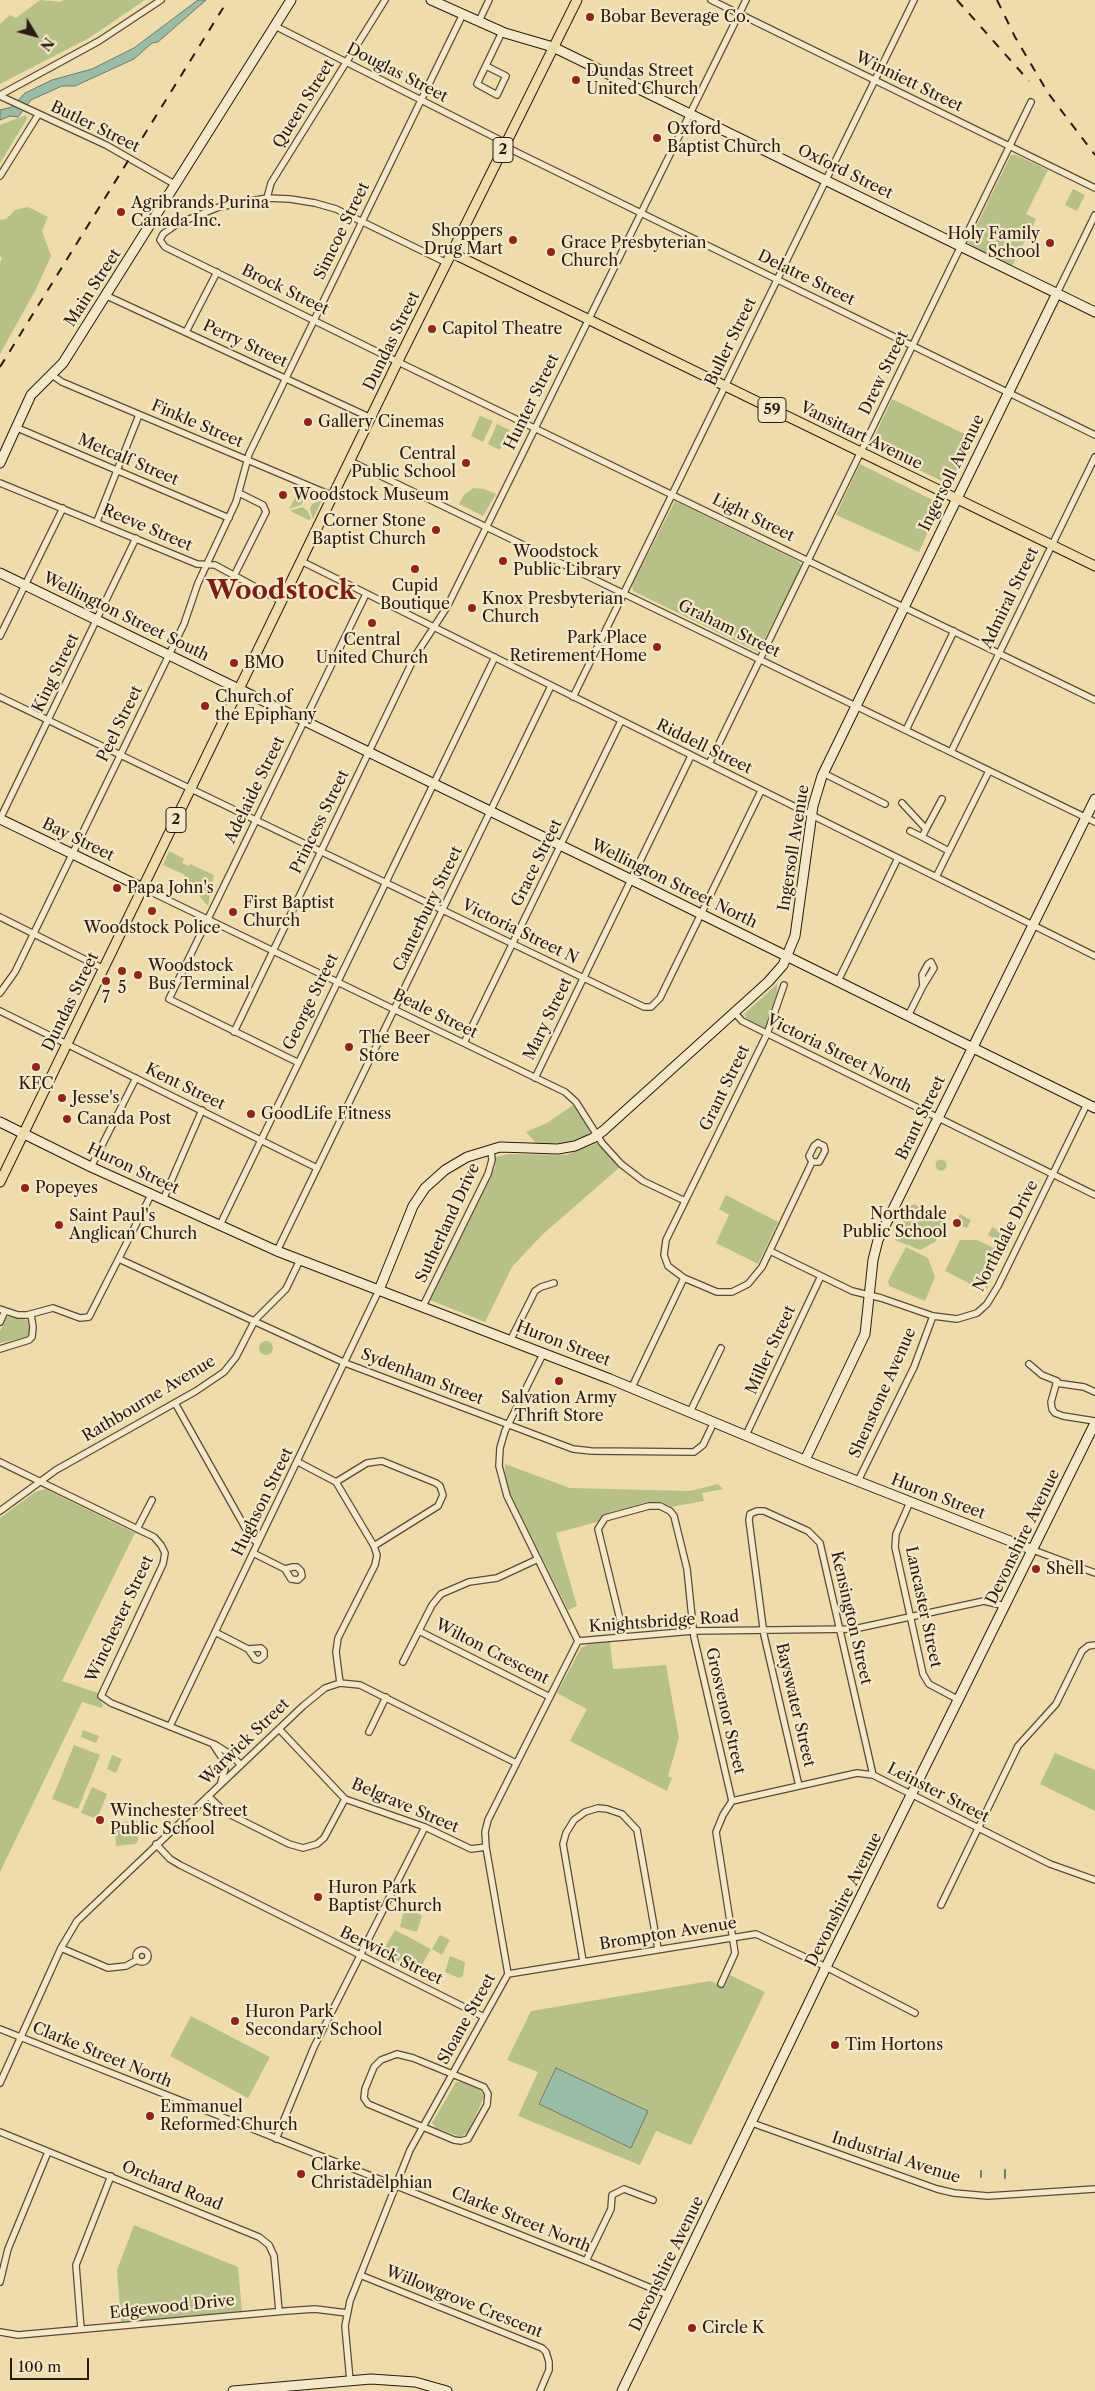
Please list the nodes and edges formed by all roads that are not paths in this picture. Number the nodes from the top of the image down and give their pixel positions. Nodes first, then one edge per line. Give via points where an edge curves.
1 (161, 0) edge
2 (291, 0) edge
3 (385, 0) edge
4 (431, 0) edge
5 (489, 0) edge
6 (576, 0) edge
7 (711, 0) edge
8 (746, 0) edge
9 (914, 0) edge
10 (463, 14) junction
11 (739, 14) junction
12 (479, 21) junction
13 (276, 26) junction
14 (502, 32) junction
15 (553, 47) junction
16 (346, 62) junction
17 (486, 66) junction
18 (874, 80) junction
19 (0, 96) edge
20 (422, 101) junction
21 (1031, 102) dead end
22 (690, 113) junction
23 (38, 114) junction
24 (505, 145) junction
25 (1010, 146) junction
26 (0, 176) edge
27 (826, 180) junction
28 (176, 185) junction
29 (1095, 188) edge
30 (267, 198) junction
31 (641, 213) junction
32 (1095, 215) edge
33 (362, 222) junction
34 (961, 246) junction
35 (452, 253) junction
36 (447, 263) junction
37 (217, 272) junction
38 (777, 279) junction
39 (1057, 293) junction
40 (107, 296) junction
41 (1095, 312) edge
42 (313, 319) junction
43 (589, 320) junction
44 (186, 332) junction
45 (913, 346) junction
46 (398, 361) junction
47 (52, 375) junction
48 (285, 378) junction
49 (724, 386) junction
50 (1008, 392) junction
51 (139, 415) junction
52 (371, 418) junction
53 (15, 427) junction
54 (535, 428) junction
55 (1095, 435) edge
56 (860, 453) junction
57 (1095, 457) edge
58 (246, 460) junction
59 (350, 460) junction
60 (0, 463) edge
61 (117, 470) junction
62 (0, 482) edge
63 (239, 493) junction
64 (671, 494) junction
65 (333, 496) junction
66 (955, 499) junction
67 (63, 508) junction
68 (229, 518) junction
69 (97, 522) junction
70 (486, 526) junction
71 (136, 538) junction
72 (1051, 546) junction
73 (301, 561) junction
74 (808, 561) junction
75 (207, 564) junction
76 (1095, 566) edge
77 (0, 573) edge
78 (234, 576) junction
79 (25, 584) junction
80 (623, 592) junction
81 (366, 594) junction
82 (281, 601) junction
83 (903, 607) junction
84 (97, 619) junction
85 (434, 627) junction
86 (954, 631) junction
87 (0, 636) edge
88 (998, 653) junction
89 (169, 654) junction
90 (495, 657) junction
91 (760, 659) junction
92 (551, 686) junction
93 (239, 689) junction
94 (573, 696) junction
95 (0, 697) edge
96 (1095, 700) edge
97 (855, 706) junction
98 (305, 720) junction
99 (48, 721) junction
100 (621, 721) junction
101 (906, 730) junction
102 (369, 752) junction
103 (951, 752) junction
104 (120, 755) junction
105 (692, 756) junction
106 (709, 764) junction
107 (989, 771) junction
108 (823, 773) junction
109 (434, 783) junction
110 (192, 788) junction
111 (761, 791) junction
112 (942, 799) dead end
113 (1095, 799) edge
114 (902, 803) dead end
115 (885, 804) dead end
116 (490, 811) junction
117 (812, 816) junction
118 (1086, 818) junction
119 (0, 819) edge
120 (256, 820) junction
121 (1095, 822) edge
122 (926, 829) junction
123 (910, 831) dead end
124 (922, 836) junction
125 (560, 846) junction
126 (321, 851) junction
127 (949, 851) junction
128 (72, 854) junction
129 (898, 858) junction
130 (936, 877) junction
131 (632, 880) junction
132 (385, 882) junction
133 (143, 888) junction
134 (443, 910) junction
135 (701, 914) junction
136 (0, 917) edge
137 (208, 919) junction
138 (1033, 926) junction
139 (33, 934) junction
140 (512, 943) junction
141 (273, 951) junction
142 (788, 956) junction
143 (1095, 956) edge
144 (104, 969) junction
145 (583, 978) junction
146 (838, 981) junction
147 (337, 982) junction
148 (784, 985) dead end
149 (923, 986) dead end
150 (0, 993) edge
151 (395, 1010) junction
152 (0, 1011) edge
153 (734, 1012) junction
154 (908, 1016) junction
155 (234, 1032) junction
156 (767, 1034) junction
157 (464, 1043) junction
158 (68, 1044) junction
159 (972, 1047) junction
160 (298, 1062) junction
161 (136, 1078) junction
162 (535, 1078) junction
163 (1091, 1106) edge
164 (202, 1110) junction
165 (938, 1118) junction
166 (0, 1122) edge
167 (23, 1134) junction
168 (597, 1135) junction
169 (261, 1139) junction
170 (491, 1150) junction
171 (812, 1162) dead end
172 (91, 1167) junction
173 (317, 1168) junction
174 (1052, 1174) junction
175 (0, 1182) edge
176 (151, 1195) junction
177 (1095, 1195) edge
178 (163, 1200) junction
179 (685, 1201) junction
180 (220, 1225) junction
181 (277, 1251) junction
182 (770, 1251) junction
183 (119, 1259) junction
184 (300, 1260) junction
185 (821, 1276) junction
186 (684, 1278) junction
187 (554, 1283) dead end
188 (379, 1290) junction
189 (869, 1296) junction
190 (423, 1306) junction
191 (3, 1310) edge
192 (31, 1315) junction
193 (932, 1316) junction
194 (255, 1320) junction
195 (0, 1322) edge
196 (511, 1339) junction
197 (0, 1348) edge
198 (721, 1348) dead end
199 (544, 1352) junction
200 (345, 1363) junction
201 (1029, 1364) dead end
202 (1056, 1383) junction
203 (632, 1387) junction
204 (1095, 1392) edge
205 (175, 1403) junction
206 (690, 1412) junction
207 (714, 1422) junction
208 (1095, 1422) edge
209 (509, 1425) junction
210 (746, 1435) junction
211 (805, 1460) junction
212 (0, 1462) edge
213 (298, 1462) junction
214 (39, 1481) junction
215 (858, 1481) junction
216 (336, 1482) junction
217 (152, 1500) dead end
218 (910, 1502) junction
219 (0, 1511) edge
220 (138, 1529) junction
221 (258, 1543) junction
222 (374, 1546) junction
223 (1033, 1550) junction
224 (253, 1553) junction
225 (538, 1559) junction
226 (285, 1569) dead end
227 (1095, 1572) edge
228 (1005, 1606) junction
229 (910, 1617) junction
230 (840, 1629) junction
231 (764, 1630) junction
232 (419, 1631) junction
233 (693, 1631) junction
234 (215, 1632) junction
235 (624, 1636) junction
236 (578, 1641) junction
237 (1095, 1645) edge
238 (248, 1649) dead end
239 (403, 1662) dead end
240 (340, 1683) junction
241 (386, 1697) junction
242 (550, 1697) junction
243 (960, 1700) junction
244 (170, 1726) junction
245 (279, 1728) junction
246 (369, 1732) dead end
247 (211, 1743) junction
248 (516, 1763) junction
249 (241, 1765) junction
250 (873, 1775) junction
251 (218, 1786) junction
252 (799, 1786) junction
253 (208, 1796) junction
254 (912, 1796) junction
255 (345, 1799) junction
256 (732, 1801) junction
257 (425, 1827) junction
258 (977, 1829) junction
259 (156, 1844) junction
260 (486, 1847) junction
261 (1095, 1880) edge
262 (941, 1905) dead end
263 (733, 1937) junction
264 (61, 1948) junction
265 (658, 1950) junction
266 (358, 1956) junction
267 (138, 1960) dead end
268 (583, 1961) junction
269 (826, 1967) junction
270 (508, 1974) junction
271 (721, 1984) dead end
272 (915, 2014) dead end
273 (484, 2018) junction
274 (0, 2029) edge
275 (20, 2037) junction
276 (453, 2074) junction
277 (0, 2083) edge
278 (752, 2122) junction
279 (423, 2128) junction
280 (0, 2132) edge
281 (276, 2138) junction
282 (48, 2152) junction
283 (111, 2176) junction
284 (396, 2185) junction
285 (1095, 2190) edge
286 (653, 2200) dead end
287 (586, 2261) junction
288 (360, 2275) junction
289 (0, 2282) edge
290 (668, 2295) junction
291 (279, 2311) junction
292 (347, 2313) junction
293 (81, 2329) junction
294 (0, 2332) edge
295 (350, 2381) junction
296 (268, 2389) edge
297 (233, 2391) edge
298 (447, 2391) edge
299 (540, 2391) edge
300 (622, 2391) edge

1 - 19 street via 99,40
2 - 13 main road, Main Street
3 - 16 street, Queen Street
4 - 10 main road, Oxford Street
5 - 12 street
6 - 15 main road, Dundas Street / 2
7 - 11 street, Winniett Street
8 - 11 street, Hunter Street
9 - 18 street, Buller Street
10 - 12 main road, Oxford Street
10 - 20 street, Simcoe Street
11 - 18 street, Winniett Street
11 - 22 street, Hunter Street
12 - 14 main road, Oxford Street
13 - 16 street, Douglas Street
13 - 28 main road, Main Street
14 - 15 main road, Oxford Street
14 - 17 street
15 - 22 main road, Oxford Street
15 - 24 main road, Dundas Street / 2
16 - 20 street, Douglas Street
16 - 30 street, Queen Street via 271,183
17 - 17 street via 477,84 497,95 506,76
18 - 25 street, Winniett Street
18 - 27 street, Buller Street
19 - 23 street, Butler Street
20 - 24 street, Douglas Street
20 - 33 street, Simcoe Street
21 - 25 street, Drew Street
22 - 27 main road, Oxford Street
22 - 31 street, Hunter Street
23 - 26 street
23 - 28 street, Butler Street via 106,145
24 - 31 street, Delatre Street
24 - 35 main road, Dundas Street / 2
25 - 29 street, Winniett Street
25 - 34 street, Drew Street
27 - 34 main road, Oxford Street
27 - 38 street, Buller Street
28 - 40 main road, Main Street
30 - 33 street via 321,204
30 - 37 street, Brock Street via 232,203 194,216 161,236 160,241 166,247
31 - 38 street, Delatre Street
31 - 43 street, Hunter Street
32 - 39 street, Ingersoll Avenue
33 - 36 street
33 - 42 street, Simcoe Street
34 - 39 main road, Oxford Street
34 - 45 street, Drew Street
35 - 36 main road, Dundas Street / 2
35 - 43 main road, Vansittart Avenue / 59
36 - 46 main road, Dundas Street / 2
37 - 42 street, Brock Street
37 - 44 street
38 - 45 street, Delatre Street
38 - 49 street, Buller Street
39 - 41 main road, Oxford Street
39 - 50 main road, Ingersoll Avenue
40 - 44 street, Perry Street
40 - 47 main road, Main Street
42 - 46 street, Brock Street
42 - 48 street, Simcoe Street
43 - 49 main road, Vansittart Avenue / 59
43 - 54 street, Hunter Street
44 - 48 street, Perry Street
45 - 50 street, Delatre Street
45 - 56 street, Drew Street
46 - 52 main road, Dundas Street / 2
46 - 54 street, Light Street
47 - 51 street, Finkle Street
47 - 53 main road, Main Street via 30,394
48 - 52 street, Perry Street
48 - 58 street, Simcoe Street
49 - 56 main road, Vansittart Avenue / 59
49 - 64 street, Buller Street
50 - 55 street, Delatre Street
50 - 66 main road, Ingersoll Avenue
51 - 58 street, Finkle Street
51 - 61 street
52 - 59 main road, Dundas Street / 2
53 - 60 main road, Main Street
53 - 61 street, Metcalf Street
54 - 64 street, Light Street
54 - 70 street, Hunter Street
56 - 66 main road, Vansittart Avenue / 59
56 - 74 street, Drew Street
57 - 72 street, Admiral Street
58 - 63 street, Peel Street
58 - 65 street, Finkle Street
59 - 65 main road, Dundas Street / 2
59 - 70 street, Graham Street
61 - 68 street, Metcalf Street
61 - 69 street
62 - 67 street, Reeve Street
63 - 68 street, Peel Street
63 - 78 street via 264,505 266,510
64 - 74 street, Light Street
64 - 80 street, Buller Street
65 - 73 main road, Dundas Street / 2
66 - 72 main road, Vansittart Avenue / 59
66 - 83 main road, Ingersoll Avenue
67 - 69 street, Reeve Street
67 - 79 street
68 - 75 street, Peel Street
69 - 71 street, Reeve Street
70 - 80 street, Graham Street
70 - 85 street, Hunter Street
71 - 75 street, Reeve Street via 197,564
71 - 84 street, King Street
72 - 76 main road, Vansittart Avenue / 59
72 - 88 street, Admiral Street
73 - 81 street, Riddell Street
73 - 82 main road, Dundas Street / 2
74 - 83 street, Light Street
74 - 91 street, Drew Street
75 - 78 street, Reeve Street
75 - 89 street, Peel Street
77 - 79 main road, Wellington Street South
78 - 82 street, Reeve Street
79 - 84 main road, Wellington Street South
79 - 87 street
80 - 91 street, Graham Street
80 - 94 street, Buller Street
81 - 85 street, Riddell Street
81 - 98 street, Adelaide Street
82 - 93 main road, Dundas Street / 2
83 - 86 street, Light Street
83 - 97 main road, Ingersoll Avenue
84 - 89 main road, Wellington Street South
84 - 99 street, King Street
85 - 90 street, Riddell Street
85 - 102 street, Princess Street via 415,656
86 - 88 street, Light Street
86 - 101 street
88 - 96 street, Light Street
88 - 103 street, Admiral Street
89 - 93 main road, Wellington Street South
89 - 104 street, Peel Street
90 - 92 street, Riddell Street
90 - 109 street, George Street
91 - 97 street, Graham Street
91 - 106 street, Drew Street
92 - 94 street, Riddell Street
92 - 116 street, Canterbury Street
93 - 98 main road, Wellington Street North
93 - 110 main road, Dundas Street / 2
94 - 100 street, Riddell Street
95 - 99 street, Victoria Street N
97 - 101 street, Graham Street
97 - 108 main road, Ingersoll Avenue
98 - 102 main road, Wellington Street North
98 - 120 street, Adelaide Street
99 - 104 street, Victoria Street N
99 - 119 street, King Street
100 - 105 street, Riddell Street
100 - 125 street, Grace Street
101 - 103 street, Graham Street
102 - 109 main road, Wellington Street North
102 - 126 street, Princess Street
103 - 107 street, Graham Street
104 - 110 street, Victoria Street N
104 - 128 street, Peel Street
105 - 106 street, Riddell Street
105 - 131 street, Mary Street
106 - 111 street, Riddell Street
107 - 118 street, Graham Street
107 - 127 street
108 - 115 street
108 - 117 main road, Ingersoll Avenue
109 - 116 main road, Wellington Street North
109 - 132 street, George Street
110 - 120 street, Victoria Street N
110 - 133 main road, Dundas Street / 2
111 - 117 street, Riddell Street
111 - 135 street
112 - 122 street
113 - 118 main road, Brant Street
114 - 122 street
116 - 125 main road, Wellington Street North
116 - 134 street, Canterbury Street
117 - 129 street, Riddell Street
117 - 142 main road, Ingersoll Avenue via 795,936
118 - 121 street, Graham Street
118 - 138 main road, Brant Street
119 - 128 main road, Bay Street
120 - 126 street, Victoria Street N
120 - 137 street, Adelaide Street
122 - 124 street
123 - 124 street
124 - 127 street
125 - 131 main road, Wellington Street North
125 - 140 street, Grace Street
126 - 132 street, Victoria Street N
126 - 141 street, Princess Street
127 - 130 street
128 - 133 main road, Bay Street
128 - 139 street, Peel Street
129 - 130 street, Riddell Street
129 - 146 street
130 - 138 street, Riddell Street
131 - 135 main road, Wellington Street North
131 - 145 street, Mary Street
132 - 134 street, Victoria Street N
132 - 147 street, George Street
133 - 137 street, Beale Street
133 - 144 main road, Dundas Street / 2
134 - 140 street, Victoria Street N
134 - 151 street, Canterbury Street
135 - 142 main road, Wellington Street North
135 - 145 street, Victoria Street N via 660,998 651,1007 641,1006
136 - 139 street
137 - 141 street, Beale Street
137 - 155 street, Adelaide Street via 169,999
138 - 143 street, Riddell Street
138 - 159 main road, Brant Street
139 - 144 street
139 - 150 street, Peel Street
140 - 145 street, Victoria Street N
140 - 157 street, Grace Street
141 - 147 street, Beale Street
141 - 155 street, Princess Street
142 - 146 main road, Wellington Street North
142 - 153 main road, Ingersoll Avenue via 772,978
144 - 158 main road, Dundas Street / 2
145 - 162 street, Mary Street
146 - 154 main road, Wellington Street North
147 - 151 street, Beale Street
147 - 160 street, George Street
148 - 156 street, Grant Street
149 - 154 street
151 - 157 street, Beale Street
151 - 173 street, Canterbury Street
152 - 158 street, Kent Street
153 - 156 street, Victoria Street North via 742,1021
153 - 168 main road, Ingersoll Avenue
154 - 159 main road, Wellington Street North
155 - 160 street
156 - 165 street, Victoria Street North
156 - 179 street, Grant Street
157 - 162 street, Beale Street
158 - 161 street, Kent Street
158 - 167 main road, Dundas Street / 2
159 - 163 main road, Wellington Street North
159 - 165 main road, Brant Street
160 - 169 street, George Street
161 - 164 street, Kent Street
161 - 172 street
162 - 168 street, Beale Street via 570,1095
163 - 174 street, Northdale Drive
164 - 169 street, Kent Street
164 - 178 street
165 - 174 street, Victoria Street North
165 - 189 main road, Brant Street via 878,1240
166 - 167 main road, Huron Street
167 - 172 main road, Huron Street
167 - 175 main road, Dundas Street / 2
168 - 170 main road, Ingersoll Avenue via 564,1148 506,1147
168 - 179 street, Beale Street via 633,1174
169 - 173 street, Kent Street
169 - 180 street, George Street
170 - 188 main road, Ingersoll Avenue via 467,1157 449,1167 420,1194
170 - 190 street, Sutherland Drive via 488,1174
171 - 182 street
172 - 176 main road, Huron Street
173 - 181 street, Canterbury Street
174 - 177 street, Victoria Street North
174 - 193 street, Northdale Drive via 987,1304 977,1313 963,1318
176 - 178 main road, Huron Street
176 - 183 street
178 - 180 main road, Huron Street
179 - 186 street, Grant Street via 664,1249 668,1266
180 - 181 main road, Huron Street
181 - 184 main road, Huron Street
182 - 185 street, Northdale Drive
182 - 186 street via 754,1278 732,1292 717,1292
183 - 192 street via 89,1317 85,1319 53,1308
183 - 194 street, Sydenham Street
184 - 188 main road, Huron Street
184 - 194 street, Rathbourne Avenue via 283,1293
185 - 189 street, Northdale Drive
185 - 210 street, Miller Street
186 - 203 street
187 - 196 street via 535,1291
188 - 190 main road, Huron Street
188 - 200 street, Hughson Street
189 - 193 street, Northdale Drive
189 - 211 main road, Brant Street via 865,1334
190 - 196 main road, Huron Street
191 - 192 street via 18,1316
191 - 195 street
192 - 197 street via 32,1337
193 - 215 street, Shenstone Avenue via 914,1367
194 - 200 street, Sydenham Street
194 - 205 street, Rathbourne Avenue via 224,1372
196 - 199 main road, Huron Street
198 - 206 street
199 - 203 main road, Huron Street
199 - 209 street, Knightsbridge Road
200 - 209 street, Sydenham Street
200 - 213 street, Hughson Street
201 - 202 street
202 - 204 street
202 - 208 street via 1051,1399 1052,1409 1063,1416
203 - 206 main road, Huron Street
205 - 214 street, Rathbourne Avenue
205 - 221 street via 251,1538
206 - 207 main road, Huron Street
207 - 209 street, Sydenham Street via 701,1447 687,1453 580,1450
207 - 210 main road, Huron Street
208 - 223 main road, Devonshire Avenue
209 - 225 street, Knightsbridge Road via 499,1457 502,1483
210 - 211 main road, Huron Street
211 - 215 main road, Huron Street
212 - 214 street
213 - 216 street
213 - 221 street, Hughson Street
214 - 219 street, Rathbourne Avenue
214 - 220 street
215 - 218 main road, Huron Street
216 - 222 street
216 - 222 street via 367,1463 382,1462 436,1483 443,1491 442,1502 438,1506
217 - 220 street
218 - 223 main road, Huron Street
218 - 229 street, Lancaster Street via 896,1534 895,1547
220 - 244 street, Winchester Street via 161,1544 164,1564 101,1696
221 - 224 street, Hughson Street
222 - 240 street via 375,1564 338,1638 336,1650
223 - 227 street, Huron Street
223 - 228 main road, Devonshire Avenue
224 - 226 street
224 - 234 street, Hughson Street
225 - 232 street, Wilton Crescent via 497,1578 469,1582 441,1594
225 - 236 street, Knightsbridge Road
228 - 229 street, Knightsbridge Road via 984,1601
228 - 243 main road, Devonshire Avenue
229 - 230 street, Knightsbridge Road
229 - 243 street, Lancaster Street via 925,1679
230 - 231 street, Knightsbridge Road
230 - 231 street, Kensington Street via 818,1540 808,1531 760,1510 753,1512 749,1520
230 - 250 street, Kensington Street
231 - 233 street, Knightsbridge Road
231 - 252 street, Bayswater Street
232 - 239 street
232 - 242 street, Wilton Crescent
233 - 235 street, Knightsbridge Road
233 - 235 street, Grosvenor Street via 687,1569 674,1516 664,1507 649,1506 605,1518 598,1529
233 - 256 street, Grosvenor Street
234 - 238 street
234 - 244 street, Hughson Street
235 - 236 street, Knightsbridge Road
236 - 242 street, Sloane Street
237 - 258 street via 1082,1651 1056,1704 1018,1746
240 - 241 street via 360,1685
240 - 245 street, Warwick Street via 318,1692
241 - 246 street
241 - 248 street
242 - 248 street, Sloane Street
243 - 254 main road, Devonshire Avenue
244 - 247 street, Winchester Street
245 - 249 street, Warwick Street
245 - 255 street, Belgrave Street
247 - 249 street, Winchester Street
247 - 251 street via 221,1753 225,1766
248 - 260 street, Sloane Street via 488,1820
249 - 251 street, Warwick Street
250 - 252 street, Leinster Street via 857,1773
250 - 254 street, Leinster Street
251 - 253 street, Warwick Street
252 - 256 street, Leinster Street
253 - 255 street via 226,1813 303,1848 324,1838
253 - 259 street, Warwick Street
254 - 258 street, Leinster Street
254 - 269 main road, Devonshire Avenue
255 - 257 street, Belgrave Street
256 - 263 street via 718,1826 716,1837
257 - 260 street, Belgrave Street via 471,1849
257 - 266 street
258 - 261 street, Leinster Street via 1050,1864
258 - 262 street
259 - 264 street, Warwick Street via 77,1921
259 - 266 street, Berwick Street via 180,1865
260 - 270 street, Sloane Street
263 - 265 street, Brompton Avenue
263 - 269 street, Brompton Avenue via 763,1936
263 - 271 street via 734,1957
264 - 267 street via 108,1968 126,1966
264 - 275 street, Warwick Street
265 - 268 street, Brompton Avenue
265 - 268 street via 637,1831 622,1814 598,1808 574,1820 564,1844
266 - 273 street, Berwick Street
266 - 281 street via 314,2046
268 - 270 street, Brompton Avenue
269 - 272 street, Brompton Avenue
269 - 278 main road, Devonshire Avenue
270 - 273 street, Sloane Street
273 - 276 street, Sloane Street
274 - 275 street, Clarke Street North
275 - 277 street, Warwick Street
275 - 281 street, Clarke Street North
276 - 279 street, Sloane Street
276 - 279 street via 482,2086 487,2092 487,2105 476,2127 468,2138 461,2141
276 - 279 street via 396,2054 385,2057 374,2067 365,2089 364,2098 368,2104
278 - 285 street, Industrial Avenue via 954,2193 988,2196
278 - 290 main road, Devonshire Avenue
279 - 284 street, Sloane Street
280 - 282 street, Orchard Road
281 - 284 street, Clarke Street North
282 - 283 street, Orchard Road
282 - 289 street via 12,2237
283 - 291 street, Orchard Road via 260,2238 269,2245 274,2254
283 - 293 street via 76,2265
284 - 287 street, Clarke Street North
284 - 288 street, Sloane Street
286 - 287 street via 624,2190 612,2195 611,2209
287 - 290 street, Clarke Street North
288 - 292 street, Sloane Street
288 - 299 street, Willowgrove Crescent via 542,2348 546,2352 549,2370
290 - 300 main road, Devonshire Avenue
291 - 292 street, Edgewood Drive via 315,2309
291 - 293 street, Edgewood Drive
292 - 295 street, Sloane Street
293 - 294 street, Edgewood Drive via 18,2335
295 - 296 main road
295 - 298 main road via 397,2380
296 - 297 main road

